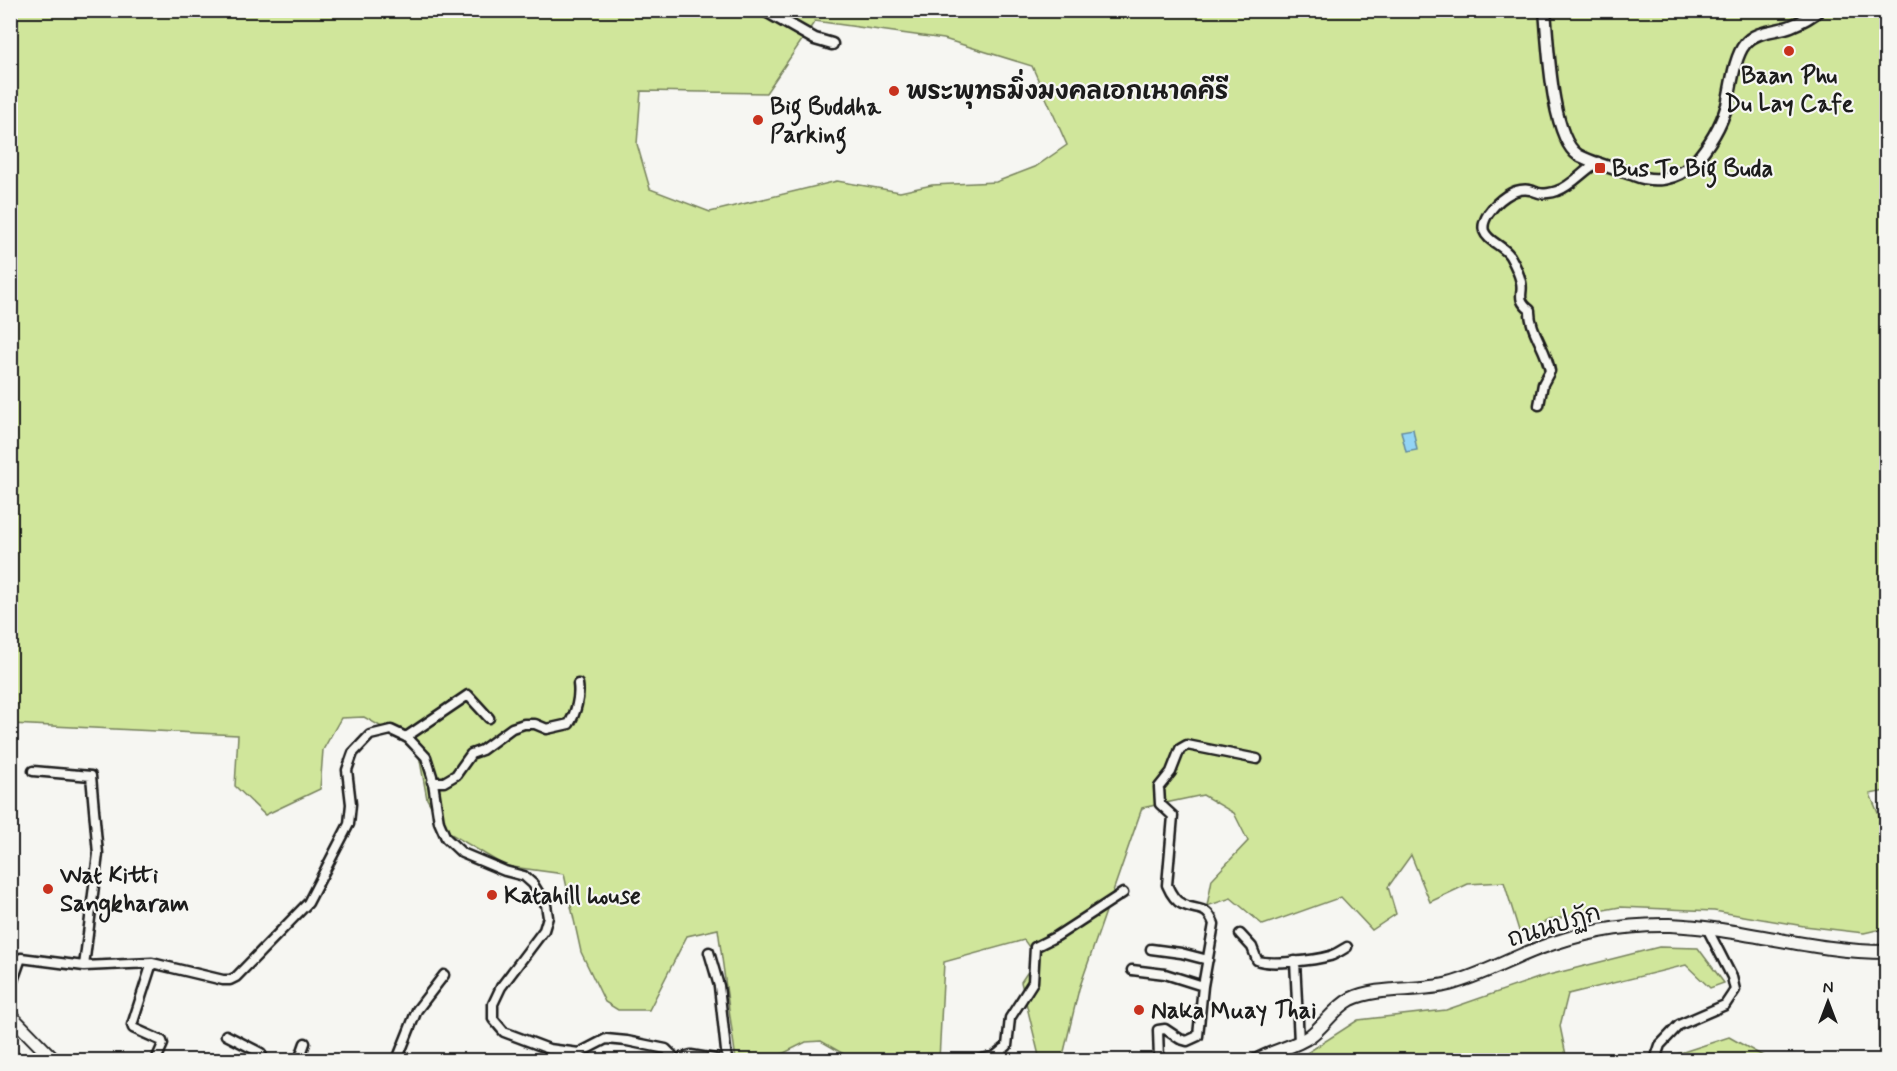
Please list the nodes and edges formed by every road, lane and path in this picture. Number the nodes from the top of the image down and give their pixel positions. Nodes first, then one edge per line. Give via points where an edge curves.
1 (764, 10) edge
2 (1545, 10) edge
3 (1819, 10) edge
4 (832, 44) dead end
5 (1598, 162) junction
6 (1539, 405) dead end
7 (578, 684) dead end
8 (489, 718) dead end
9 (406, 737) junction
10 (1257, 759) dead end
11 (33, 771) dead end
12 (432, 782) junction
13 (1124, 892) dead end
14 (1707, 928) junction
15 (1240, 934) dead end
16 (1347, 947) dead end
17 (1151, 949) dead end
18 (710, 952) dead end
19 (1887, 952) edge
20 (1208, 960) junction
21 (1295, 961) junction
22 (152, 963) junction
23 (84, 966) junction
24 (1132, 970) dead end
25 (444, 975) dead end
26 (1203, 986) junction
27 (10, 989) edge
28 (10, 1015) edge
29 (226, 1035) dead end
30 (1299, 1042) junction
31 (305, 1043) dead end
32 (54, 1060) edge
33 (156, 1060) edge
34 (262, 1060) edge
35 (299, 1060) edge
36 (398, 1060) edge
37 (673, 1060) edge
38 (721, 1060) edge
39 (727, 1060) edge
40 (977, 1060) edge
41 (1159, 1060) edge
42 (1257, 1060) edge
43 (1654, 1060) edge

1 - 4 street via 815,39
2 - 5 street via 1562,132 1579,155
3 - 5 street via 1790,27 1755,35 1744,45 1726,108 1712,139 1678,175 1666,179 1638,177
5 - 6 street via 1558,191 1518,191 1506,196 1492,208 1484,226 1485,233 1505,248 1511,258 1521,282 1520,295 1530,310 1530,323 1546,354 1550,371
7 - 12 street via 575,714 569,724 547,729 535,724 512,728 471,754 456,775 444,782
8 - 9 street via 468,695
9 - 12 street via 426,757
9 - 22 street via 391,730 370,735 353,753 347,770 349,824 319,884 308,903 236,977 223,980
10 - 20 street via 1187,745 1180,749 1160,787 1160,804 1173,816 1167,885 1181,904 1210,914 1214,924
11 - 23 street via 91,776 98,854
12 - 37 street via 446,838 462,853 524,876 546,905 548,917 543,930 493,1004 493,1019 504,1032 549,1049 579,1053 606,1039 627,1041 666,1049
13 - 40 street via 1035,946 1033,982 1010,1018 1007,1046 994,1056
14 - 19 main road, ถนนปฏัก via 1861,952
14 - 30 main road, ถนนปฏัก via 1634,926 1574,936 1456,982 1351,999
14 - 43 street via 1735,990 1725,1005 1679,1025 1660,1045
15 - 21 street via 1262,963
16 - 21 street via 1331,956
17 - 20 street
18 - 39 street via 719,986
20 - 26 street
21 - 30 street
22 - 23 street
22 - 33 street via 132,1025 162,1041
23 - 27 street via 21,958
24 - 26 street via 1165,974
25 - 36 street via 417,1011
26 - 41 street via 1198,1036 1187,1041 1165,1029 1158,1030
28 - 32 main road
29 - 34 street via 261,1053
30 - 42 main road, ถนนปฏัก
31 - 35 street
37 - 38 street via 692,1055

